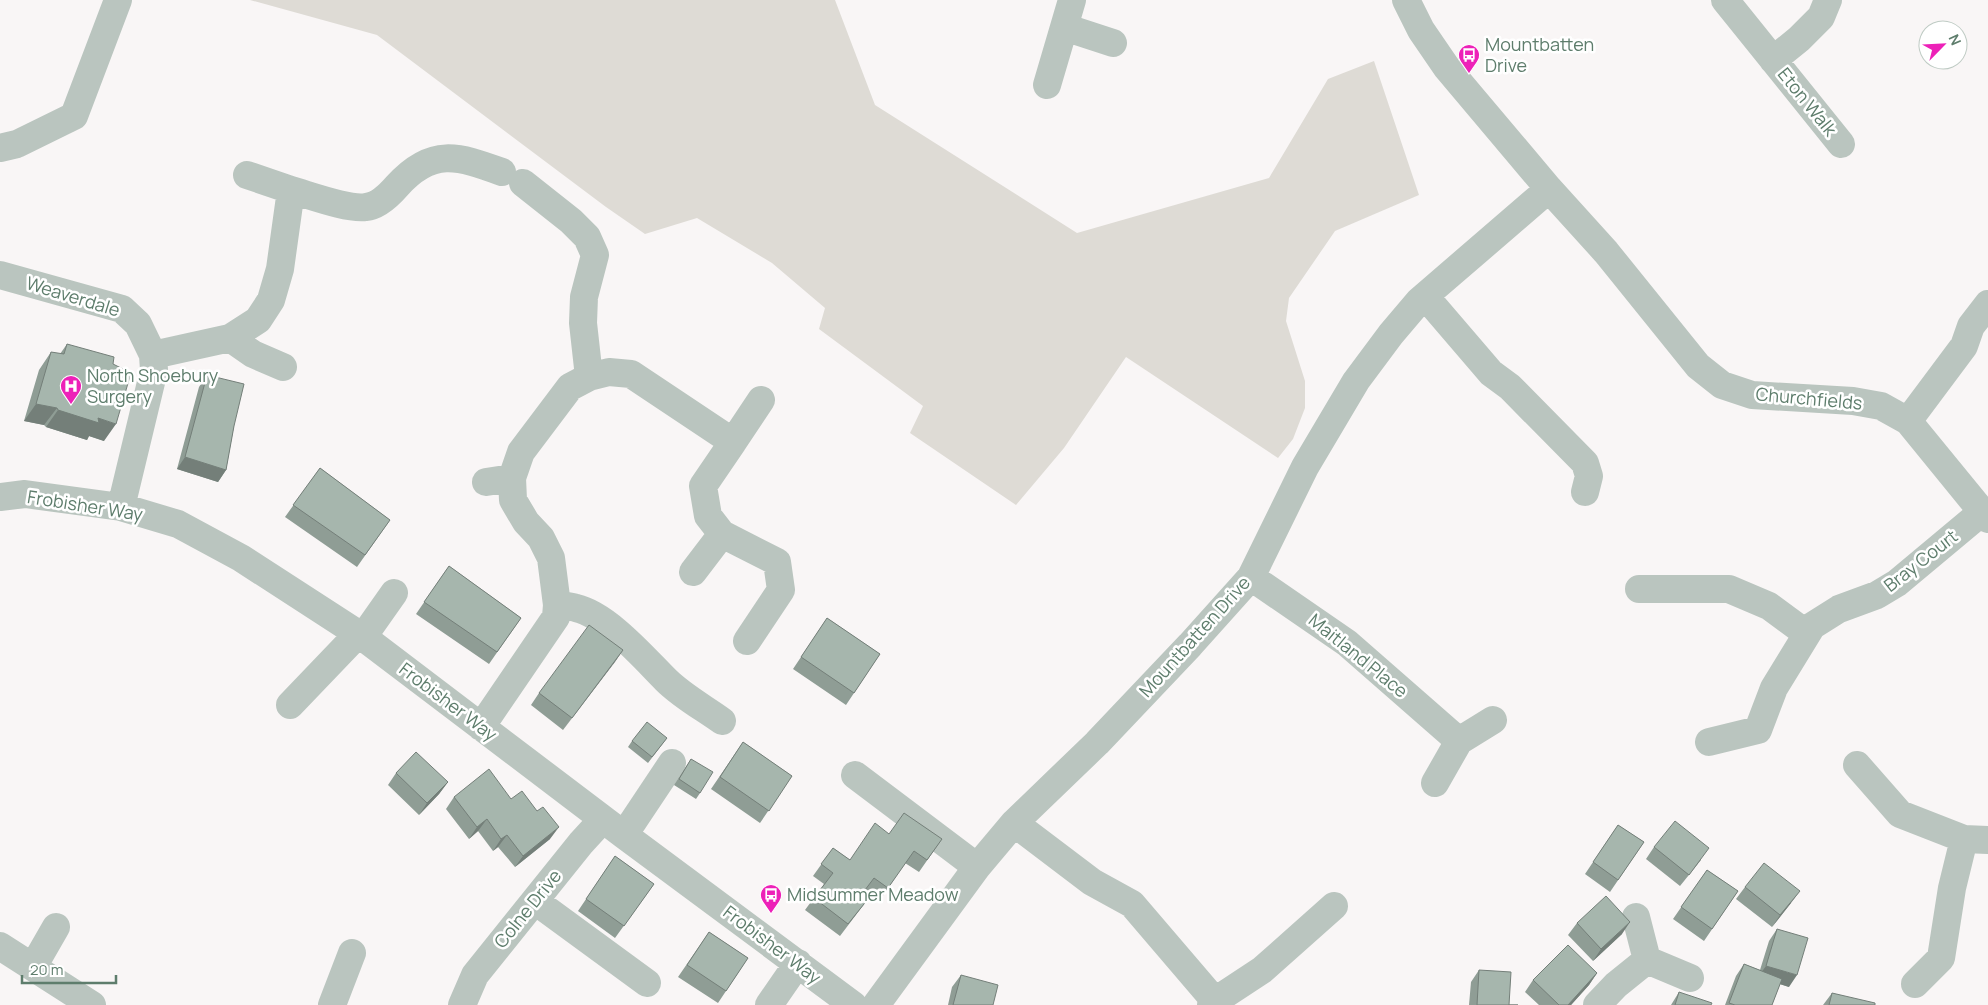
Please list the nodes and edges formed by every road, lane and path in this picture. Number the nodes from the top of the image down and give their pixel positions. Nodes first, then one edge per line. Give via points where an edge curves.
1 (118, 0) edge
2 (1072, 0) edge
3 (1406, 0) edge
4 (1724, 0) edge
5 (1828, 0) edge
6 (1064, 27) junction
7 (1113, 43) dead end
8 (1773, 60) junction
9 (1047, 85) dead end
10 (1841, 144) dead end
11 (8, 146) edge
12 (247, 175) dead end
13 (1549, 189) junction
14 (291, 190) junction
15 (0, 275) edge
16 (1425, 296) junction
17 (1988, 304) edge
18 (230, 338) junction
19 (153, 355) junction
20 (283, 367) dead end
21 (589, 377) junction
22 (761, 400) dead end
23 (1908, 421) junction
24 (733, 442) junction
25 (1584, 492) dead end
26 (0, 497) edge
27 (121, 507) junction
28 (1985, 516) edge
29 (722, 534) junction
30 (693, 572) dead end
31 (1251, 577) junction
32 (1639, 589) dead end
33 (394, 592) dead end
34 (557, 605) junction
35 (1807, 634) junction
36 (360, 636) junction
37 (747, 641) dead end
38 (290, 705) dead end
39 (1493, 720) dead end
40 (722, 721) dead end
41 (481, 726) junction
42 (1459, 741) junction
43 (1709, 742) dead end
44 (672, 763) dead end
45 (1856, 765) dead end
46 (855, 775) dead end
47 (1435, 783) dead end
48 (603, 819) junction
49 (1014, 823) junction
50 (624, 835) junction
51 (1976, 840) edge
52 (977, 867) junction
53 (535, 901) junction
54 (1334, 906) dead end
55 (1636, 917) dead end
56 (56, 927) dead end
57 (0, 946) edge
58 (352, 953) dead end
59 (1647, 960) junction
60 (798, 964) junction
61 (33, 967) junction
62 (1690, 978) dead end
63 (647, 983) dead end
64 (1915, 984) dead end
65 (1213, 1003) edge
66 (92, 1005) edge
67 (332, 1005) edge
68 (462, 1005) edge
69 (769, 1005) edge
70 (853, 1005) edge
71 (876, 1005) edge
72 (1597, 1005) edge

1 - 11 street via 74,116
2 - 6 street
3 - 13 street, Churchfields via 1421,30 1447,68
4 - 8 street, Eton Walk
5 - 8 street, Eton Walk via 1821,16
6 - 7 street
6 - 9 street
8 - 10 street, Eton Walk
12 - 14 street
13 - 16 street, Mountbatten Drive
13 - 23 street, Churchfields via 1606,252 1698,366 1722,385 1752,395 1853,401 1881,406
14 - 18 street via 280,269 272,300 258,320
14 - 21 street via 341,205 366,208 388,196 424,163 448,157 468,160 512,177 571,221 587,237 595,255 584,297 583,323
15 - 19 street, Weaverdale via 122,309 138,324
16 - 25 street via 1491,373 1510,387 1586,463 1589,476
16 - 31 street, Mountbatten Drive via 1356,381 1305,467
17 - 23 street via 1971,326 1964,346
18 - 19 street
18 - 20 street via 253,354
19 - 27 street, Weaverdale via 154,370
21 - 24 street via 609,372 631,374
21 - 34 street via 570,387 499,480 526,522 541,538 551,558
22 - 24 street
23 - 28 street, Churchfields
24 - 29 street via 703,486 708,516
26 - 27 street, Frobisher Way via 25,494
27 - 36 street, Frobisher Way via 178,524 241,558
28 - 35 street, Bray Court via 1897,583 1877,595 1839,609 1812,626
29 - 30 street
29 - 37 street via 777,562 781,590
31 - 42 street, Maitland Place via 1347,643
31 - 49 street, Mountbatten Drive via 1097,743
32 - 35 street via 1729,589 1770,606
33 - 36 street
34 - 40 street via 578,608 622,636 667,681
34 - 41 street via 556,617
35 - 43 street, Bray Court via 1774,688 1758,730
36 - 38 street
36 - 41 street, Frobisher Way
39 - 42 street
41 - 48 street, Frobisher Way
42 - 47 street
44 - 50 street
45 - 51 street via 1900,814
46 - 52 street
48 - 50 street, Frobisher Way
48 - 53 street, Colne Drive
49 - 52 street, Mountbatten Drive
49 - 65 street via 1092,882 1132,904
50 - 60 street, Frobisher Way
51 - 64 street via 1952,888 1941,958
52 - 71 street, Mountbatten Drive
53 - 63 street
53 - 68 street, Colne Drive via 475,975
54 - 65 street via 1262,970
55 - 59 street
56 - 61 street
57 - 61 street
58 - 67 street
59 - 62 street
59 - 72 street
60 - 69 street
60 - 70 street, Frobisher Way
61 - 66 street

